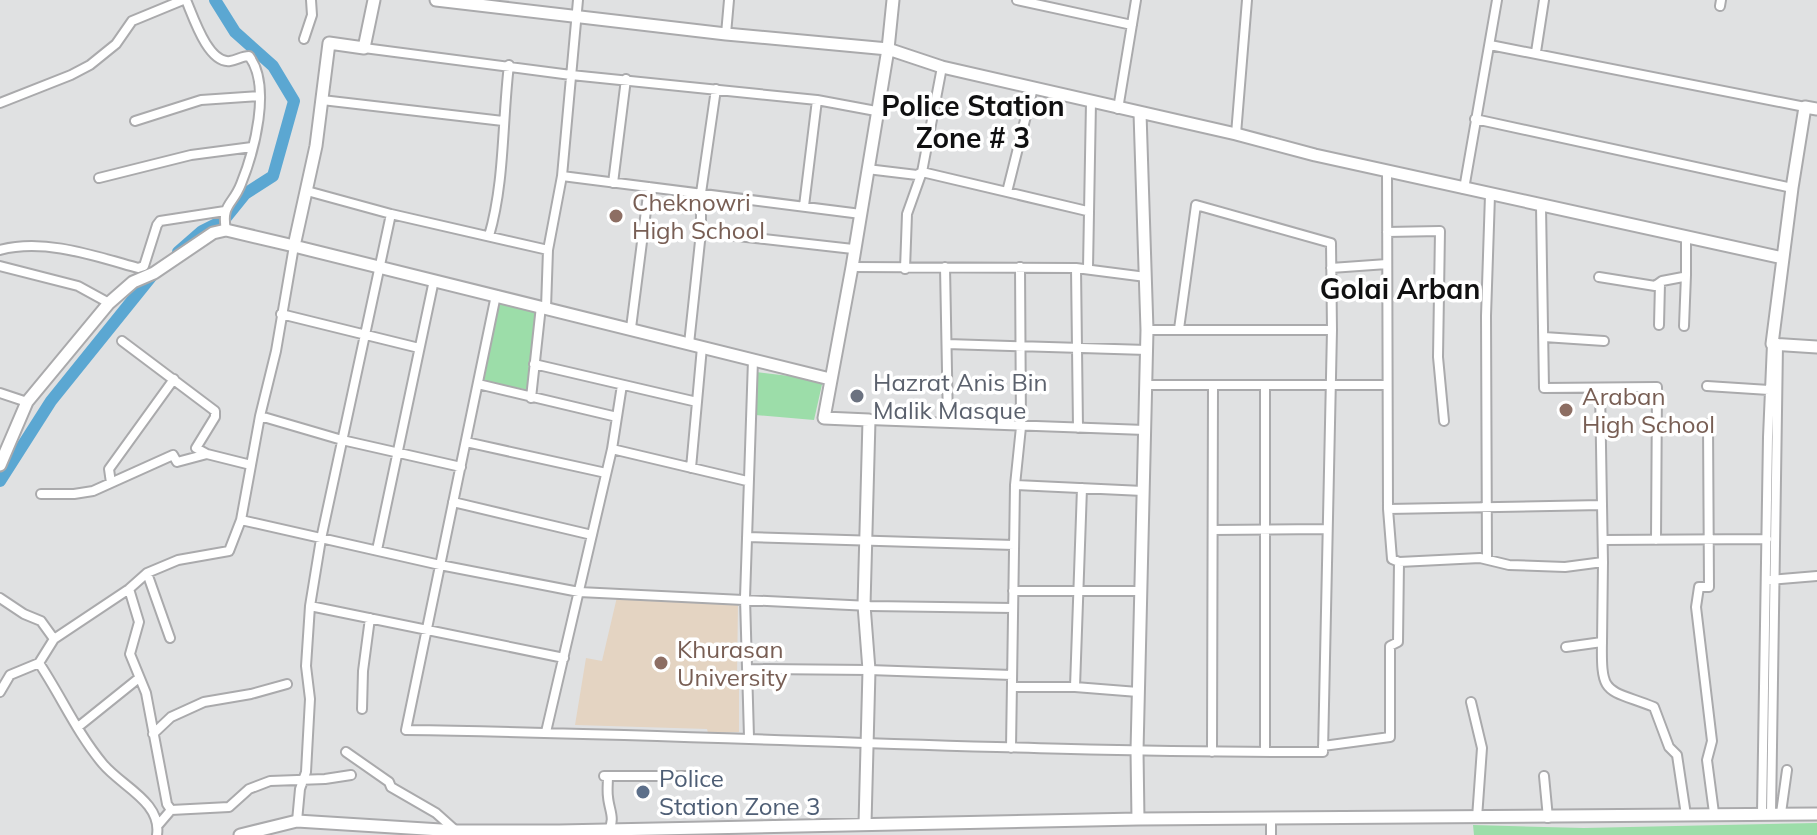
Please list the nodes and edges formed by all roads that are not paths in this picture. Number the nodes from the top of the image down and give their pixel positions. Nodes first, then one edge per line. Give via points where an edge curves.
1 (184, 0) edge
2 (311, 0) edge
3 (374, 0) edge
4 (436, 0) edge
5 (578, 0) edge
6 (729, 0) edge
7 (893, 0) edge
8 (1017, 0) edge
9 (1136, 0) edge
10 (1247, 0) edge
11 (1497, 0) edge
12 (1544, 0) edge
13 (463, 2) edge
14 (577, 15) junction
15 (1132, 25) junction
16 (726, 34) junction
17 (304, 39) dead end
18 (1490, 45) junction
19 (364, 48) junction
20 (888, 49) junction
21 (1536, 52) junction
22 (509, 65) junction
23 (942, 67) junction
24 (571, 75) junction
25 (626, 79) junction
26 (1033, 88) junction
27 (716, 89) junction
28 (260, 96) junction
29 (322, 100) junction
30 (817, 100) junction
31 (1091, 102) junction
32 (0, 103) edge
33 (1811, 108) edge
34 (1118, 109) junction
35 (876, 111) junction
36 (1140, 113) junction
37 (1475, 119) junction
38 (135, 121) dead end
39 (503, 121) junction
40 (1236, 134) junction
41 (252, 147) junction
42 (867, 169) junction
43 (1387, 171) junction
44 (922, 172) junction
45 (562, 176) junction
46 (99, 178) dead end
47 (613, 183) junction
48 (649, 187) junction
49 (1792, 188) junction
50 (1464, 189) junction
51 (307, 191) junction
52 (1007, 192) junction
53 (701, 193) junction
54 (1490, 195) junction
55 (804, 206) junction
56 (1541, 206) junction
57 (225, 211) junction
58 (1087, 211) junction
59 (391, 214) junction
60 (861, 214) junction
61 (226, 230) junction
62 (701, 232) junction
63 (1387, 232) junction
64 (489, 236) junction
65 (1686, 238) junction
66 (294, 246) junction
67 (853, 249) junction
68 (0, 250) edge
69 (548, 250) junction
70 (1783, 258) junction
71 (1387, 264) junction
72 (380, 265) junction
73 (0, 266) edge
74 (852, 267) junction
75 (945, 267) junction
76 (1020, 267) junction
77 (1076, 268) junction
78 (1088, 268) junction
79 (1331, 268) junction
80 (905, 269) junction
81 (1686, 275) junction
82 (1146, 277) junction
83 (1599, 277) dead end
84 (434, 280) junction
85 (1660, 282) junction
86 (496, 295) junction
87 (109, 303) junction
88 (543, 307) junction
89 (281, 314) junction
90 (1659, 325) dead end
91 (1684, 326) dead end
92 (631, 328) junction
93 (1179, 329) junction
94 (1147, 330) junction
95 (1332, 330) junction
96 (365, 335) junction
97 (1544, 337) junction
98 (122, 341) dead end
99 (1604, 341) dead end
100 (689, 344) junction
101 (947, 344) junction
102 (1775, 344) junction
103 (1018, 345) junction
104 (702, 347) junction
105 (1076, 347) junction
106 (1817, 347) edge
107 (419, 348) junction
108 (1147, 350) junction
109 (753, 360) junction
110 (534, 364) junction
111 (174, 379) junction
112 (830, 379) junction
113 (478, 384) junction
114 (1330, 384) junction
115 (622, 385) junction
116 (1146, 385) junction
117 (1213, 385) junction
118 (1265, 385) junction
119 (1387, 385) junction
120 (1707, 386) dead end
121 (1600, 388) junction
122 (1769, 390) junction
123 (0, 393) edge
124 (531, 398) junction
125 (27, 402) junction
126 (697, 402) junction
127 (260, 416) junction
128 (617, 417) junction
129 (869, 420) junction
130 (1444, 421) dead end
131 (948, 423) junction
132 (1708, 424) dead end
133 (1021, 427) junction
134 (1078, 428) junction
135 (1145, 430) junction
136 (342, 440) junction
137 (466, 442) junction
138 (612, 449) junction
139 (396, 452) junction
140 (207, 454) junction
141 (0, 465) edge
142 (251, 465) junction
143 (461, 467) junction
144 (691, 468) junction
145 (606, 473) junction
146 (747, 481) junction
147 (111, 483) junction
148 (1015, 485) junction
149 (1082, 488) junction
150 (1143, 491) junction
151 (41, 494) dead end
152 (453, 502) junction
153 (1489, 505) junction
154 (1602, 505) junction
155 (1388, 509) junction
156 (241, 520) junction
157 (1326, 529) junction
158 (1213, 530) junction
159 (1265, 530) junction
160 (592, 535) junction
161 (747, 537) junction
162 (321, 539) junction
163 (1767, 539) junction
164 (1603, 540) junction
165 (1656, 540) junction
166 (1707, 540) junction
167 (866, 541) junction
168 (1014, 545) junction
169 (377, 550) junction
170 (1487, 559) junction
171 (1399, 562) junction
172 (1603, 562) junction
173 (440, 565) junction
174 (147, 573) junction
175 (1817, 576) edge
176 (1770, 580) junction
177 (129, 589) junction
178 (1079, 590) junction
179 (1013, 591) junction
180 (1141, 591) junction
181 (579, 592) junction
182 (0, 598) edge
183 (745, 598) junction
184 (864, 605) junction
185 (310, 606) junction
186 (1013, 608) junction
187 (370, 618) junction
188 (427, 629) junction
189 (170, 638) dead end
190 (54, 639) junction
191 (1602, 642) junction
192 (1566, 647) dead end
193 (564, 658) junction
194 (39, 663) junction
195 (748, 669) junction
196 (869, 670) junction
197 (1012, 675) junction
198 (139, 678) junction
199 (287, 684) dead end
200 (1012, 687) junction
201 (1075, 687) junction
202 (0, 692) edge
203 (1138, 692) junction
204 (1471, 702) dead end
205 (362, 709) dead end
206 (78, 727) junction
207 (546, 732) junction
208 (153, 734) junction
209 (749, 737) junction
210 (866, 742) junction
211 (1323, 746) junction
212 (1011, 748) junction
213 (1137, 751) junction
214 (346, 752) dead end
215 (1212, 752) junction
216 (1265, 752) junction
217 (1787, 770) dead end
218 (351, 775) dead end
219 (694, 776) dead end
220 (1544, 776) dead end
221 (303, 780) junction
222 (171, 810) junction
223 (1714, 813) junction
224 (1771, 813) junction
225 (1817, 814) edge
226 (1686, 815) junction
227 (1273, 818) junction
228 (1477, 818) junction
229 (1548, 818) junction
230 (1138, 819) junction
231 (297, 821) junction
232 (159, 824) junction
233 (865, 824) junction
234 (823, 830) edge
235 (457, 831) junction
236 (604, 832) edge
237 (157, 835) edge
238 (240, 835) edge
239 (1273, 835) edge

1 - 28 street via 213,55 253,60
1 - 32 street via 132,21 116,44 90,65
2 - 17 street
3 - 19 main road
4 - 13 main road
5 - 14 street
6 - 16 street
7 - 20 main road
8 - 15 street
9 - 15 street
10 - 40 street
11 - 18 street
12 - 21 street
13 - 14 main road
14 - 16 main road
14 - 24 street
15 - 34 street
16 - 20 main road
18 - 21 street
18 - 37 street
19 - 22 street
19 - 29 main road via 329,43
20 - 23 main road
20 - 35 main road
21 - 33 street
22 - 24 street
22 - 39 street
23 - 26 main road
23 - 44 street
24 - 25 street
24 - 45 street
25 - 27 street
25 - 47 street
26 - 31 main road
26 - 52 street
27 - 30 street
27 - 53 street
28 - 38 street via 201,100
28 - 41 street
29 - 39 street
29 - 51 main road
30 - 35 street
30 - 55 street
31 - 34 main road
31 - 58 street
33 - 49 main road
34 - 36 main road
35 - 42 main road
36 - 40 main road
36 - 82 main road
37 - 49 street
37 - 50 street
39 - 64 street via 499,202
40 - 43 main road
41 - 46 street via 191,155
41 - 57 street via 242,183
42 - 44 street
42 - 60 main road
43 - 50 main road
43 - 63 street
44 - 52 street
44 - 80 street via 907,214
45 - 47 street
45 - 69 street
47 - 48 street
48 - 53 street
48 - 92 street
49 - 70 main road
50 - 54 main road
51 - 59 street
51 - 66 main road
52 - 58 street
53 - 55 street
53 - 62 street
54 - 56 main road
54 - 153 street
55 - 60 street
56 - 65 main road
56 - 97 street
57 - 61 street
57 - 68 street via 160,221 144,266 138,268 22,244
58 - 78 street
59 - 64 street
59 - 72 street
60 - 67 main road
61 - 66 main road
61 - 87 main road via 133,282
62 - 67 street
62 - 100 street
63 - 71 street
63 - 130 street via 1440,231 1438,357
64 - 69 street
65 - 70 main road
65 - 81 street
66 - 72 main road
66 - 89 street
67 - 74 main road
69 - 88 street
70 - 102 main road
71 - 79 street
71 - 119 street
72 - 84 main road
72 - 96 street
73 - 87 street via 78,286
74 - 80 street
74 - 112 main road
75 - 76 street
75 - 80 street
75 - 101 street
76 - 77 street
76 - 103 street
77 - 78 street
77 - 105 street
78 - 82 street
79 - 93 street via 1331,243 1196,205
79 - 95 street
81 - 85 street
81 - 91 street
82 - 94 main road
83 - 85 street via 1655,286
84 - 86 main road
84 - 107 street
85 - 90 street
86 - 88 main road
86 - 113 street
87 - 125 main road
88 - 92 main road
88 - 110 street
89 - 96 street
89 - 127 street
92 - 100 main road
93 - 94 street
93 - 95 street
94 - 108 main road
95 - 114 street
96 - 107 street
96 - 136 street
97 - 99 street
97 - 121 street via 1544,388
98 - 111 street
100 - 104 main road
101 - 103 street
101 - 131 street
102 - 106 main road
102 - 122 street
102 - 176 street
103 - 105 street
103 - 133 street
104 - 109 main road
104 - 126 street
105 - 108 street
105 - 134 street
107 - 139 street
108 - 116 main road
109 - 112 main road
109 - 146 street
110 - 115 street
110 - 124 street
111 - 140 street via 215,411 196,448
111 - 147 street via 109,469
112 - 129 main road via 824,418
113 - 124 street
113 - 137 street
114 - 118 street
114 - 119 street
114 - 157 street
115 - 126 street
115 - 128 street
116 - 117 street
116 - 135 main road
117 - 118 street
117 - 158 street
118 - 159 street
119 - 155 street
120 - 122 street
121 - 154 street
121 - 165 street via 1657,387
122 - 163 street
123 - 125 street
124 - 128 street
125 - 141 main road
126 - 144 street
127 - 136 street
127 - 142 street
128 - 138 street
129 - 131 street
129 - 167 main road
131 - 133 street
132 - 166 street
133 - 134 street
133 - 148 street
134 - 135 street
135 - 150 main road
136 - 139 street
136 - 162 street
137 - 143 street
137 - 145 street
138 - 144 street
138 - 145 street
139 - 143 street
139 - 169 street
140 - 142 street
140 - 147 street via 177,462 173,455
142 - 156 street
143 - 152 street
144 - 146 street
145 - 160 street
146 - 161 street
147 - 151 street via 74,494
148 - 149 street
148 - 168 street
149 - 150 street
149 - 178 street
150 - 180 main road
152 - 160 street
152 - 173 street
153 - 154 street
153 - 155 street
153 - 170 street
154 - 164 street
155 - 171 street via 1392,559
156 - 162 street
156 - 174 street via 229,551 178,560
157 - 159 street
157 - 211 street
158 - 159 street
158 - 215 street
159 - 216 street
160 - 181 street
161 - 167 street
161 - 183 street
162 - 169 street
162 - 185 street
163 - 166 street
163 - 176 street
164 - 165 street
164 - 172 street
165 - 166 street
166 - 223 street via 1709,587 1699,587 1696,607 1712,741 1707,760
167 - 168 street
167 - 184 main road
168 - 179 street
169 - 173 street
170 - 171 street
170 - 172 street via 1565,567
171 - 211 street via 1398,642 1390,646 1390,737
172 - 191 street
173 - 181 street
173 - 188 street
174 - 177 street
174 - 189 street
175 - 176 street
176 - 224 street
177 - 190 street
177 - 198 street via 139,622 130,654
178 - 179 street
178 - 180 street
178 - 201 street
179 - 186 street
180 - 203 main road
181 - 183 street
181 - 193 street
182 - 190 street via 41,621
183 - 184 street
183 - 195 street
184 - 186 street
184 - 196 main road
185 - 187 street
185 - 221 street
186 - 197 street
187 - 188 street
187 - 205 street
188 - 193 street
188 - 207 street via 406,730
190 - 194 street
191 - 192 street
191 - 226 street via 1601,678 1609,689 1654,707 1677,755
193 - 207 street
194 - 202 street via 10,675
194 - 206 street
195 - 196 street
195 - 209 street
196 - 197 street
196 - 210 main road
197 - 200 street
198 - 206 street
198 - 208 street
199 - 208 street via 204,702 171,717
200 - 201 street
200 - 212 street
201 - 203 street
203 - 213 main road
204 - 228 street via 1482,748
206 - 232 street via 104,765 145,801
207 - 209 street
208 - 222 street
209 - 210 street
210 - 212 street
210 - 233 main road
211 - 216 street via 1323,752
212 - 213 street
213 - 215 street
213 - 230 main road
214 - 235 street
215 - 216 street
217 - 224 street
218 - 221 street
219 - 236 street via 606,776 612,825
220 - 229 street
221 - 222 street via 270,781 249,789 229,807
221 - 231 street
222 - 232 street
223 - 224 main road
223 - 226 main road
224 - 225 main road
226 - 229 main road
227 - 228 main road
227 - 230 main road
227 - 239 street
228 - 229 main road
230 - 233 main road
231 - 235 main road via 314,827
231 - 238 main road
232 - 237 street
233 - 234 main road
234 - 236 main road
235 - 236 main road

